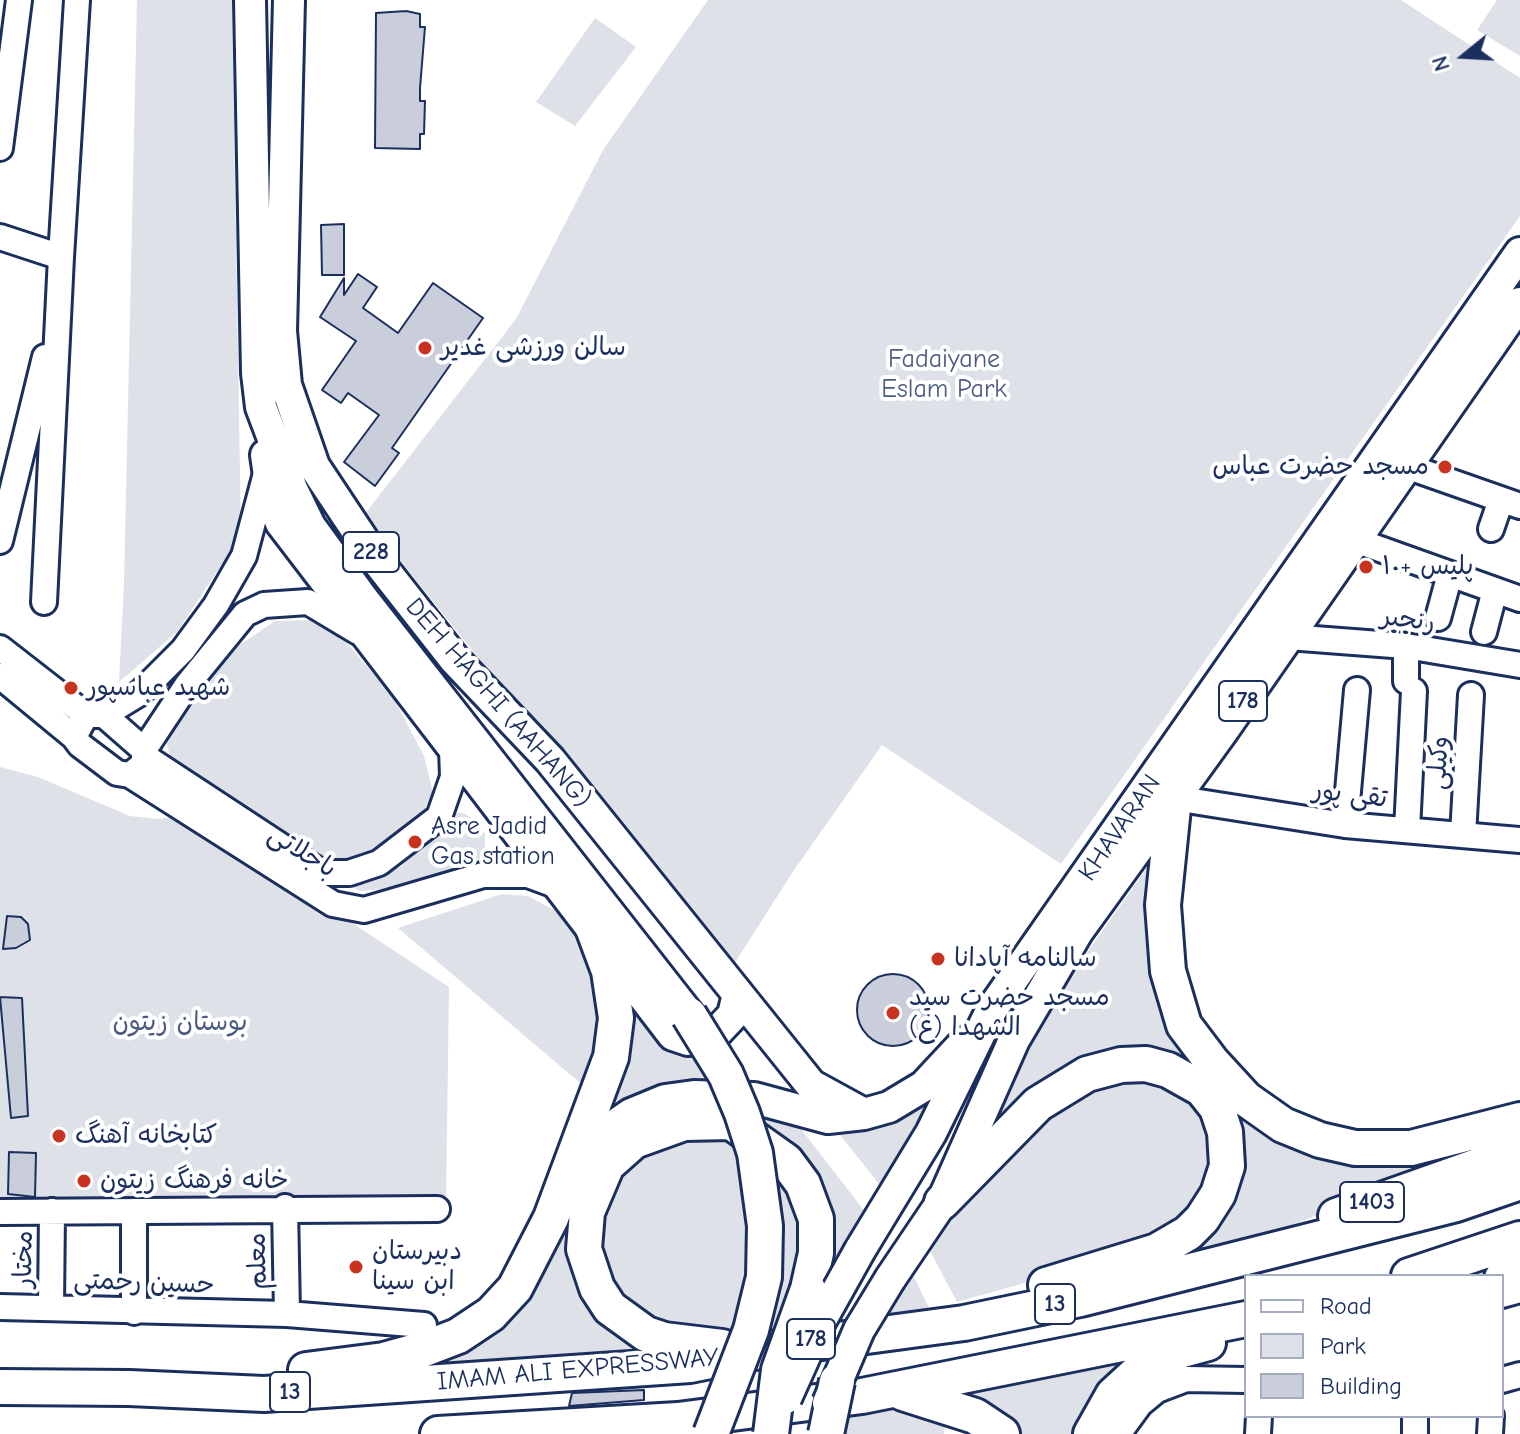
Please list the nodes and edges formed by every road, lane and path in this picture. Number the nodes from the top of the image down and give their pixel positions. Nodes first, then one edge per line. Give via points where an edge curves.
1 (19, 0) edge
2 (77, 0) edge
3 (250, 0) edge
4 (289, 0) edge
5 (0, 148) edge
6 (0, 237) edge
7 (1520, 253) edge
8 (61, 257) junction
9 (1520, 303) edge
10 (58, 304) junction
11 (264, 417) junction
12 (1406, 466) junction
13 (267, 467) junction
14 (1510, 503) edge
15 (1491, 529) dead end
16 (1352, 539) junction
17 (0, 541) edge
18 (1450, 574) junction
19 (1495, 590) junction
20 (1520, 599) edge
21 (44, 602) dead end
22 (1438, 618) dead end
23 (1484, 632) dead end
24 (366, 637) junction
25 (1288, 637) junction
26 (1406, 646) junction
27 (0, 648) edge
28 (1520, 665) edge
29 (0, 676) edge
30 (1357, 690) dead end
31 (1471, 695) dead end
32 (95, 715) junction
33 (74, 737) junction
34 (452, 749) junction
35 (139, 760) junction
36 (1174, 798) junction
37 (1345, 825) junction
38 (1520, 829) edge
39 (1407, 830) junction
40 (1463, 835) junction
41 (1520, 840) edge
42 (555, 885) junction
43 (593, 928) junction
44 (738, 994) junction
45 (992, 1009) junction
46 (689, 1015) joint
47 (864, 1114) junction
48 (1520, 1120) edge
49 (1520, 1151) edge
50 (1520, 1182) edge
51 (565, 1184) junction
52 (942, 1202) junction
53 (285, 1207) junction
54 (437, 1209) dead end
55 (52, 1211) junction
56 (134, 1211) junction
57 (0, 1212) edge
58 (1520, 1239) edge
59 (1229, 1264) junction
60 (1415, 1274) edge
61 (0, 1307) edge
62 (51, 1308) junction
63 (134, 1312) junction
64 (287, 1314) junction
65 (1244, 1319) edge
66 (371, 1321) junction
67 (424, 1325) dead end
68 (1244, 1331) edge
69 (893, 1332) junction
70 (366, 1348) dead end
71 (770, 1349) junction
72 (1244, 1380) edge
73 (837, 1381) junction
74 (0, 1387) edge
75 (206, 1390) junction
76 (895, 1391) junction
77 (678, 1420) junction
78 (438, 1434) edge
79 (635, 1434) edge
80 (711, 1434) edge
81 (772, 1434) edge
82 (815, 1434) edge
83 (826, 1434) edge
84 (1002, 1434) edge
85 (1091, 1434) edge
86 (1118, 1434) edge

1 - 5 street
2 - 8 street
3 - 11 main road, DEH HAGHI (AAHANG) / 228 via 255,340
4 - 44 main road, DEH HAGHI (AAHANG) / 228 via 281,331 286,385 314,466 375,558 455,660 550,760
6 - 8 street
7 - 45 main road, KHAVARAN / 178
8 - 10 street
9 - 12 main road, KHAVARAN / 178
10 - 17 street
10 - 21 street
11 - 13 main road
11 - 46 main road, DEH HAGHI (AAHANG) / 228 via 310,526
12 - 14 street
12 - 16 main road, KHAVARAN / 178
13 - 24 main road via 281,523
13 - 32 street via 244,556 216,605 183,650 140,693
14 - 15 street
16 - 18 street
16 - 25 main road, KHAVARAN / 178
18 - 19 street
18 - 22 street
19 - 20 street
19 - 23 street
24 - 34 main road
24 - 35 street via 308,602 264,605 245,614 187,685
25 - 26 street, رنجبر
25 - 36 main road, KHAVARAN / 178
26 - 28 street, رنجبر
26 - 39 street
27 - 32 street
29 - 33 street
30 - 37 street
31 - 40 street, وکیلی
32 - 33 street via 78,723
32 - 35 street
33 - 35 street via 117,773
34 - 35 street, باجلانی via 453,777 439,817 379,863 349,873 322,873
34 - 42 main road
35 - 42 street, باجلانی via 333,904 364,910 483,875 528,875
36 - 37 street, تقی پور
36 - 48 highway via 1163,905 1168,971 1184,1025 1246,1099 1283,1125 1355,1148 1411,1148
36 - 52 main road, KHAVARAN / 178 via 1078,931 1014,1040
37 - 39 street, تقی پور
38 - 41 street
39 - 40 street, تقی پور
40 - 41 street, تقی پور
42 - 43 main road
43 - 44 main road via 679,1040 716,1033 727,1024
43 - 51 highway via 609,971 616,1018 611,1057
44 - 47 main road, DEH HAGHI (AAHANG) via 811,1085
45 - 47 main road via 924,1086 889,1107
45 - 81 main road, KHAVARAN / 178, bridge via 931,1133 794,1374
46 - 80 highway, bridge via 726,1075 742,1113 755,1153 765,1226 764,1277 751,1330
47 - 51 main road via 828,1118 754,1098 665,1100 611,1128
49 - 59 highway, 1403 via 1307,1227
50 - 59 highway, IMAM ALI EXPRESSWAY / 13
51 - 75 highway via 515,1288 491,1314 458,1336 384,1360 264,1375
52 - 69 highway via 1038,1104 1099,1070 1146,1064 1177,1074 1202,1089 1217,1108 1225,1132 1227,1166 1218,1194 1202,1219 1174,1242 1138,1258 959,1307
52 - 73 main road, KHAVARAN / 178, bridge via 859,1330
53 - 54 street
53 - 56 street
53 - 64 street, معلم
55 - 56 street
55 - 57 street
55 - 62 street, مختار
56 - 63 street
58 - 60 highway
59 - 69 highway, IMAM ALI EXPRESSWAY / 13 via 964,1323
61 - 62 street, حسین رحمتی
62 - 63 street, حسین رحمتی
63 - 64 street, حسین رحمتی
64 - 66 street, حسین رحمتی
65 - 76 highway, IMAM ALI EXPRESSWAY / 13
66 - 67 street, حسین رحمتی
66 - 70 street
68 - 85 highway via 1182,1350 1138,1372 1113,1395
69 - 71 highway, IMAM ALI EXPRESSWAY / 13
71 - 75 highway, IMAM ALI EXPRESSWAY / 13 via 690,1365 485,1381 264,1394
71 - 81 highway, bridge via 664,1340 646,1334 610,1308 584,1249 587,1212 598,1179 618,1153 654,1131 684,1123 731,1122 786,1161 807,1192 817,1237 808,1289 779,1370
72 - 86 street via 1186,1379 1157,1390
73 - 82 main road, KHAVARAN / 178, bridge
73 - 83 highway, bridge
74 - 75 highway, IMAM ALI EXPRESSWAY / 13
76 - 77 highway, IMAM ALI EXPRESSWAY / 13
76 - 84 highway via 975,1416
77 - 78 highway, IMAM ALI EXPRESSWAY / 13
77 - 79 highway

